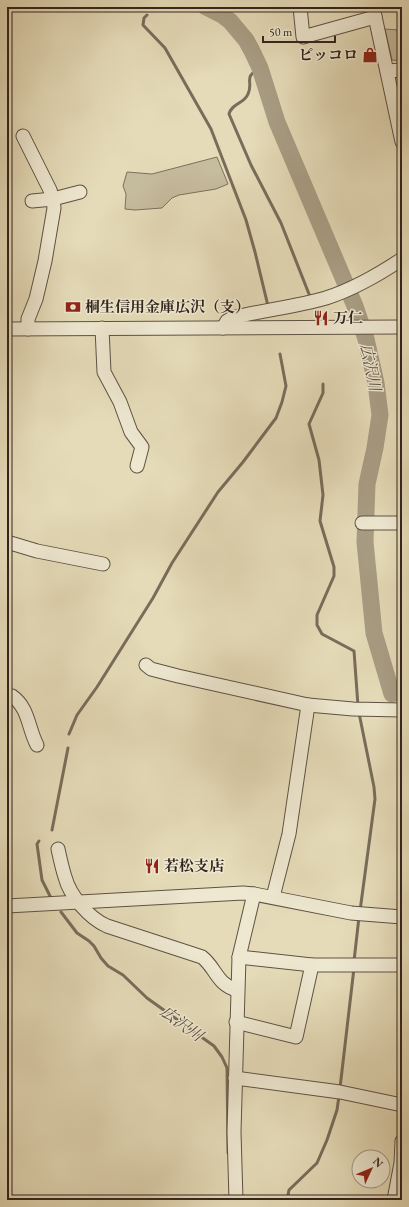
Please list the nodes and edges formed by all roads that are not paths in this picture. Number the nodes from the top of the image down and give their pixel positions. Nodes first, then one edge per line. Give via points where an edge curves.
1 (300, 7) edge
2 (374, 12) edge
3 (402, 70) edge
4 (387, 71) junction
5 (23, 136) dead end
6 (402, 142) edge
7 (80, 192) dead end
8 (53, 199) junction
9 (32, 201) dead end
10 (402, 259) edge
11 (402, 327) edge
12 (102, 328) junction
13 (223, 328) junction
14 (7, 329) edge
15 (28, 329) junction
16 (137, 466) dead end
17 (368, 523) dead end
18 (402, 523) edge
19 (7, 542) edge
20 (103, 564) dead end
21 (146, 665) dead end
22 (7, 696) edge
23 (308, 705) junction
24 (402, 710) edge
25 (37, 745) dead end
26 (58, 849) dead end
27 (254, 894) junction
28 (273, 897) junction
29 (80, 902) junction
30 (7, 906) edge
31 (402, 916) edge
32 (239, 957) junction
33 (312, 965) junction
34 (402, 965) edge
35 (237, 990) junction
36 (236, 1022) junction
37 (235, 1078) junction
38 (402, 1104) edge
39 (402, 1142) edge
40 (236, 1200) edge
41 (394, 1200) edge

1 - 2 street via 303,36
2 - 4 street
3 - 4 street
4 - 6 street
5 - 8 street
7 - 8 street
8 - 9 street
8 - 15 street via 54,208 45,261 36,299 28,319
10 - 13 street via 357,287 307,302 232,318
11 - 13 street
12 - 13 street
12 - 15 street
12 - 16 street via 104,372 142,448
14 - 15 street
17 - 18 street
19 - 20 street
21 - 23 street via 151,669 178,676
22 - 25 street via 16,698 24,710
23 - 24 street
23 - 28 street via 289,834
26 - 29 street via 65,878
27 - 28 street
27 - 29 street
27 - 32 street
28 - 31 street via 350,913
29 - 30 street
29 - 35 street via 89,915 106,926 206,960 221,981
32 - 33 street
32 - 35 street
33 - 34 street
33 - 36 street via 296,1037
35 - 36 street
36 - 37 street
37 - 38 street via 340,1092
37 - 40 street
39 - 41 street

